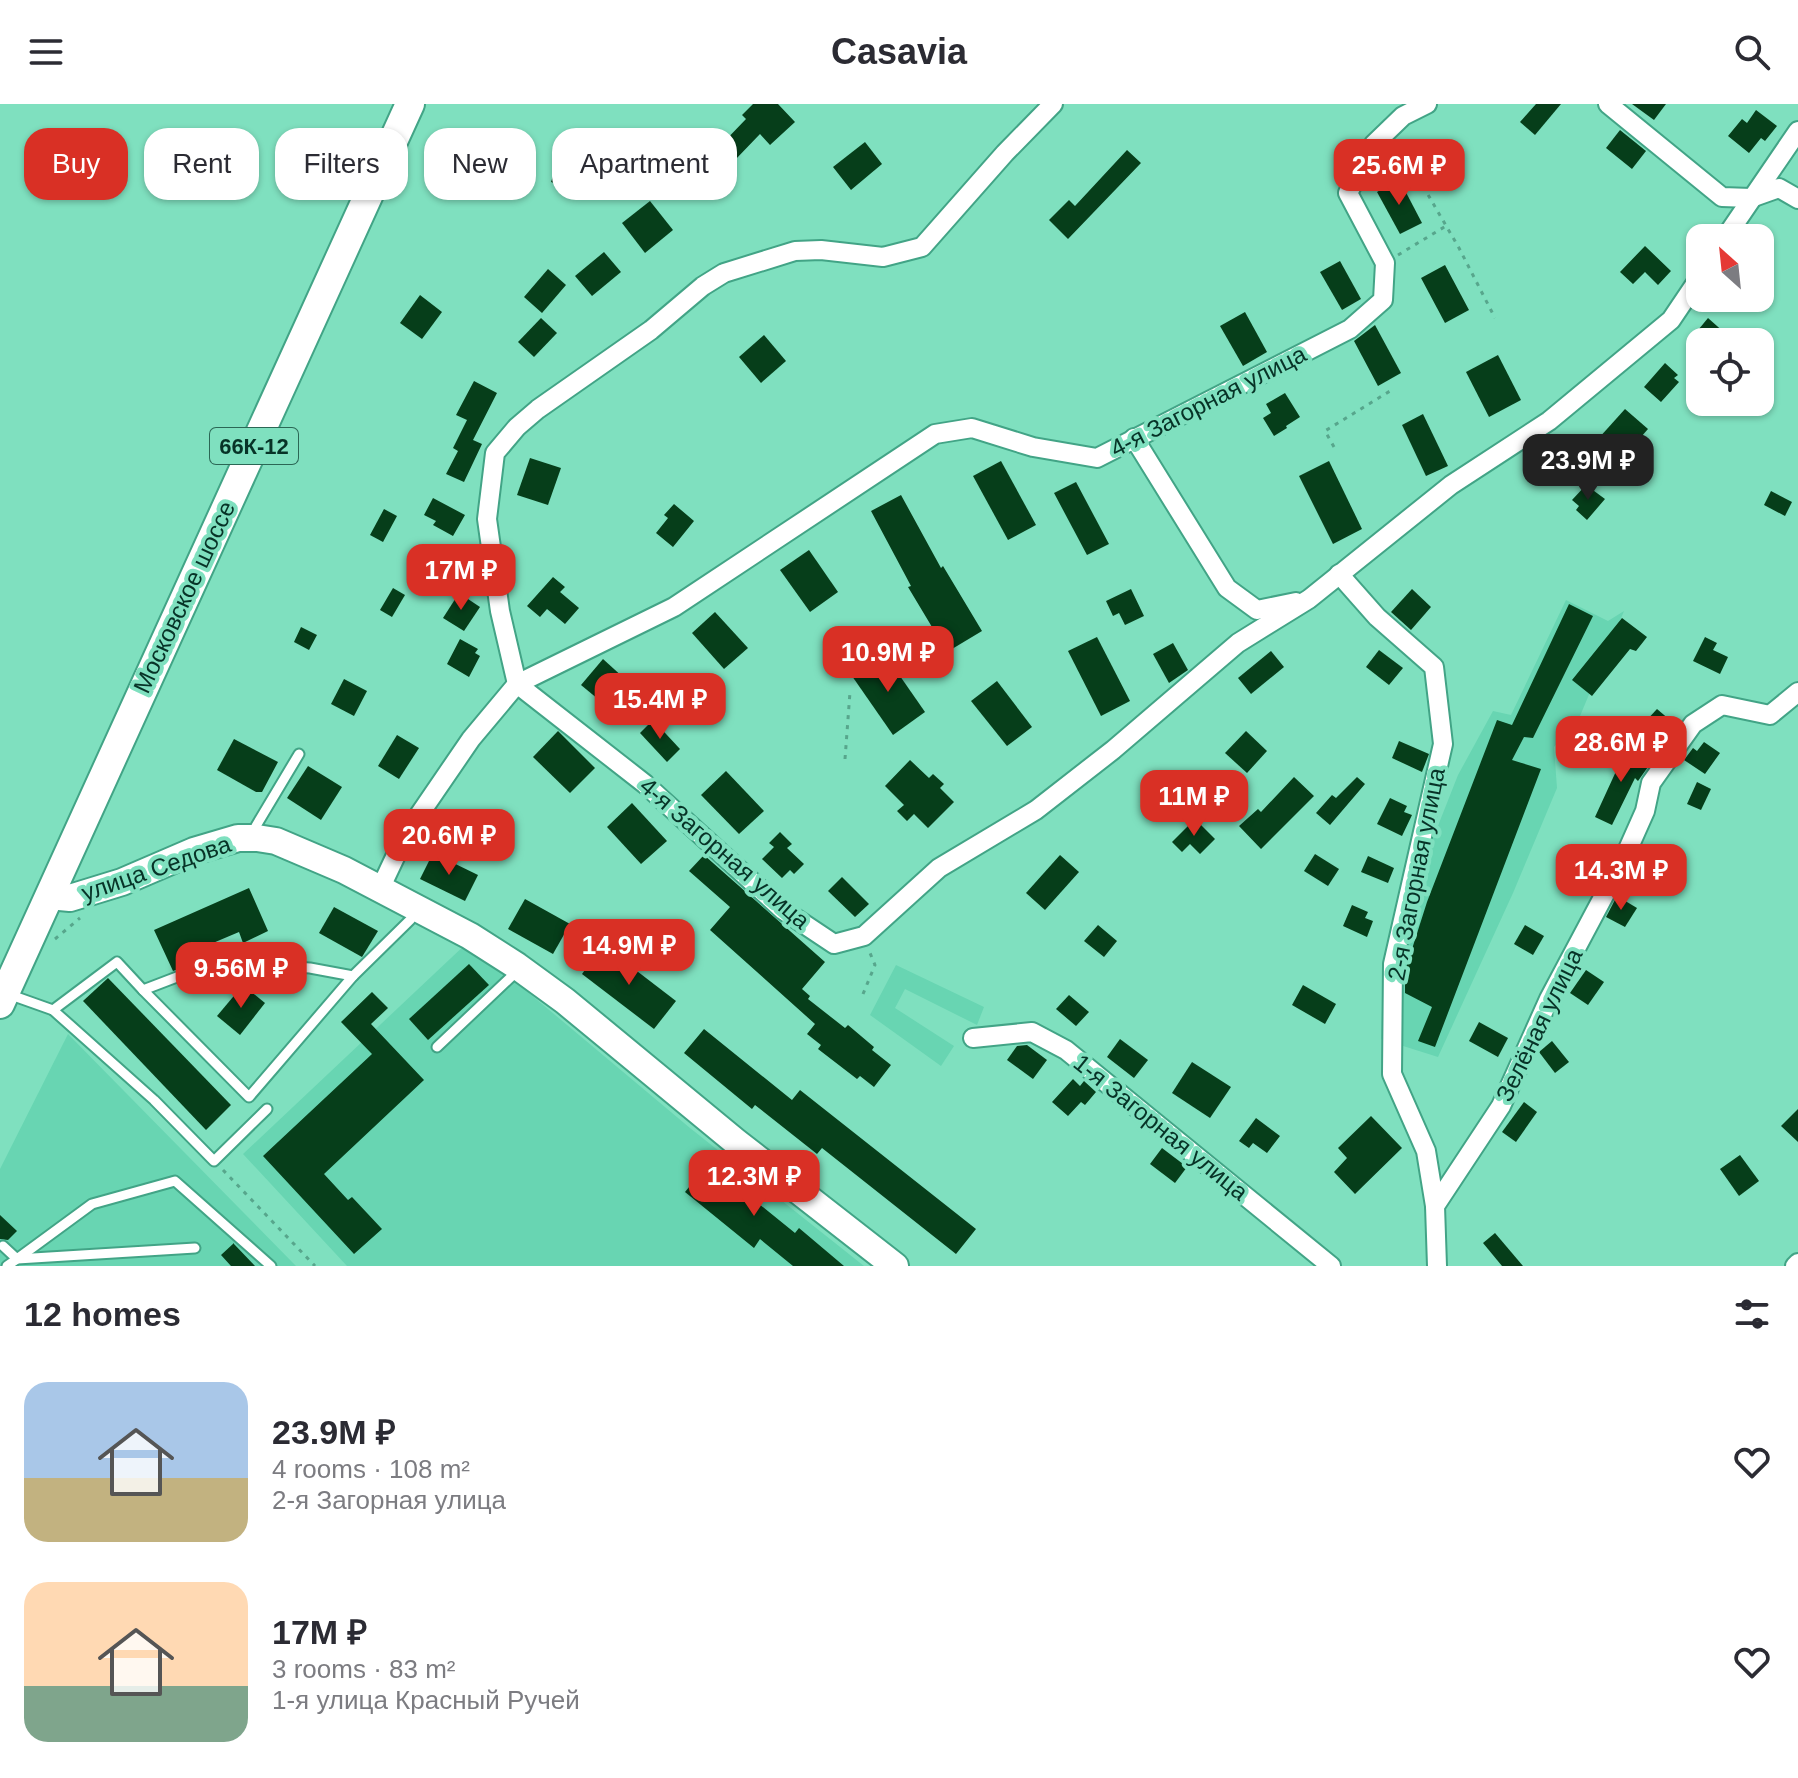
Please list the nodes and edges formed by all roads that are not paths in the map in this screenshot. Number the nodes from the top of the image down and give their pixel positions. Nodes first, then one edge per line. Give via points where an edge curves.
1 (410, 104) edge
2 (1053, 104) edge
3 (1427, 104) edge
4 (1608, 104) edge
5 (1798, 131) edge
6 (1751, 198) junction
7 (1798, 199) edge
8 (1734, 224) edge
9 (1686, 298) edge
10 (1134, 438) junction
11 (1339, 574) junction
12 (1309, 599) junction
13 (517, 684) junction
14 (1798, 692) edge
15 (299, 754) dead end
16 (257, 838) junction
17 (380, 889) junction
18 (49, 896) junction
19 (417, 909) junction
20 (517, 966) junction
21 (353, 976) junction
22 (143, 990) junction
23 (2, 998) edge
24 (53, 1010) junction
25 (973, 1038) dead end
26 (437, 1047) dead end
27 (267, 1109) dead end
28 (1435, 1206) junction
29 (3, 1246) dead end
30 (195, 1248) dead end
31 (17, 1259) junction
32 (7, 1266) edge
33 (271, 1266) edge
34 (895, 1266) edge
35 (1331, 1266) edge
36 (1437, 1266) edge

1 - 18 main road, Московское шоссе / 66К-12
2 - 13 street via 922,247 883,257 795,251 724,273 517,427 495,453 487,519
3 - 10 street, 4-я Загорная улица via 1403,116 1374,144 1348,193 1385,263 1383,300 1350,329
4 - 6 street via 1722,197
5 - 6 street
6 - 7 street via 1779,188
6 - 8 street
9 - 11 street via 1671,320 1549,421 1451,485
10 - 12 street via 1227,588 1257,610
10 - 13 street, 4-я Загорная улица via 1097,458 1033,447 972,428 935,434 674,607
11 - 12 street
11 - 28 street, 2-я Загорная улица via 1377,617 1434,667 1443,744 1393,964 1392,1074 1426,1151
12 - 13 street, 4-я Загорная улица via 1238,643 1036,810 939,868 864,936 834,944 783,910 645,784
13 - 17 street, 4-я Загорная улица via 471,739 406,834
14 - 28 street, Зелёная улица via 1770,715 1722,705 1693,724 1651,783 1625,856 1549,999 1501,1106
15 - 16 lane via 256,826
16 - 17 street, улица Седова via 276,841
16 - 18 street, улица Седова via 218,843 70,898
17 - 19 street, улица Седова
18 - 23 main road, Московское шоссе / 66К-12
19 - 20 street, улица Седова
19 - 21 lane
20 - 26 lane
20 - 34 street, улица Седова
21 - 22 lane via 279,966 190,972
21 - 22 lane via 249,1097
22 - 24 lane via 117,962
23 - 24 lane
24 - 27 lane via 214,1161
25 - 35 street, 1-я Загорная улица via 1032,1032 1066,1050
28 - 36 street
29 - 31 lane
30 - 31 lane
31 - 32 lane
31 - 33 lane via 92,1204 175,1181

